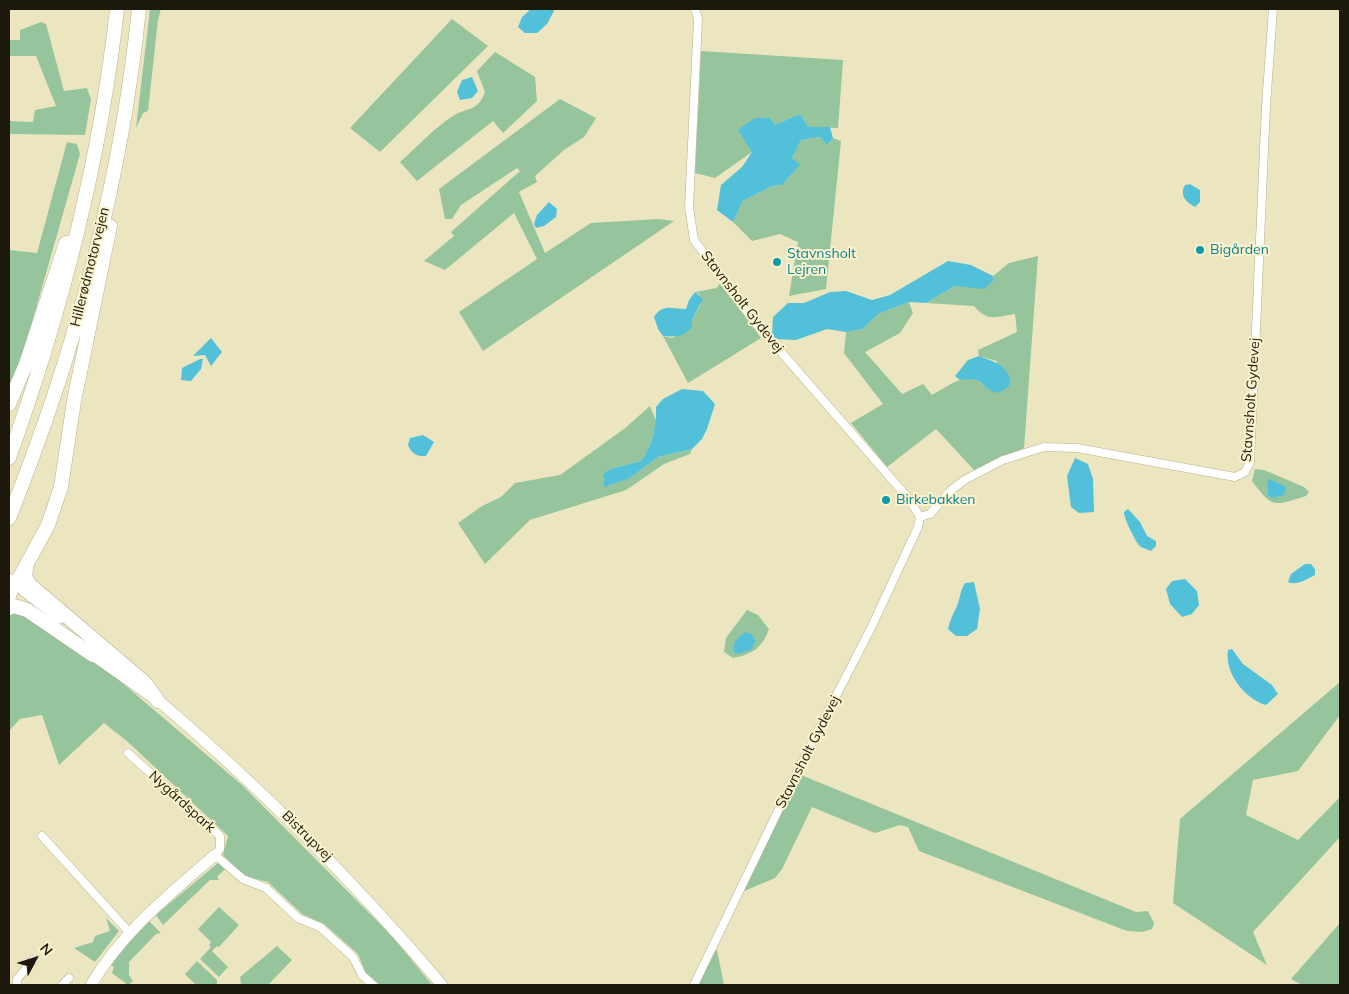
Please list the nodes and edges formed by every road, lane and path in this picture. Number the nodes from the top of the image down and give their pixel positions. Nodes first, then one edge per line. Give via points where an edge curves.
1 (118, 9) edge
2 (139, 9) edge
3 (695, 9) edge
4 (1273, 9) edge
5 (127, 95) junction
6 (91, 175) junction
7 (9, 404) edge
8 (9, 458) edge
9 (920, 517) junction
10 (9, 518) edge
11 (26, 569) junction
12 (10, 589) edge
13 (9, 608) edge
14 (93, 655) junction
15 (158, 701) junction
16 (128, 753) dead end
17 (42, 836) dead end
18 (215, 855) junction
19 (129, 932) junction
20 (33, 960) dead end
21 (69, 978) dead end
22 (17, 985) edge
23 (62, 985) edge
24 (91, 985) edge
25 (372, 985) edge
26 (442, 985) edge
27 (694, 985) edge

1 - 6 highway, Hillerødmotorvejen
2 - 5 highway, Hillerødmotorvejen
3 - 9 street, Stavnsholt Gydevej via 698,19 689,207 694,240 755,322 909,498
4 - 9 street, Stavnsholt Gydevej via 1250,462 1245,472 1236,477 1077,448 1044,447 1003,460 966,479 951,490 930,514
5 - 10 highway, Hillerødmotorvejen via 111,180 78,316 50,407
5 - 11 highway via 130,117 123,162 78,382 63,478 48,525
6 - 7 highway via 78,203 26,364
6 - 8 highway, Hillerødmotorvejen via 67,274
9 - 27 street, Stavnsholt Gydevej via 872,626
11 - 12 highway
11 - 15 highway via 25,578 30,585 134,673
12 - 14 main road, Bistrupvej
12 - 15 main road, Bistrupvej
13 - 14 highway via 14,606 27,610
14 - 15 main road, Bistrupvej
15 - 26 main road, Bistrupvej via 300,829 359,890
16 - 18 street, Nygårdspark via 220,836 220,848
17 - 19 street
18 - 19 main road
18 - 25 street via 243,879 266,888 298,918 320,927 353,957 362,975
19 - 24 main road
20 - 22 street via 17,979
21 - 23 street

